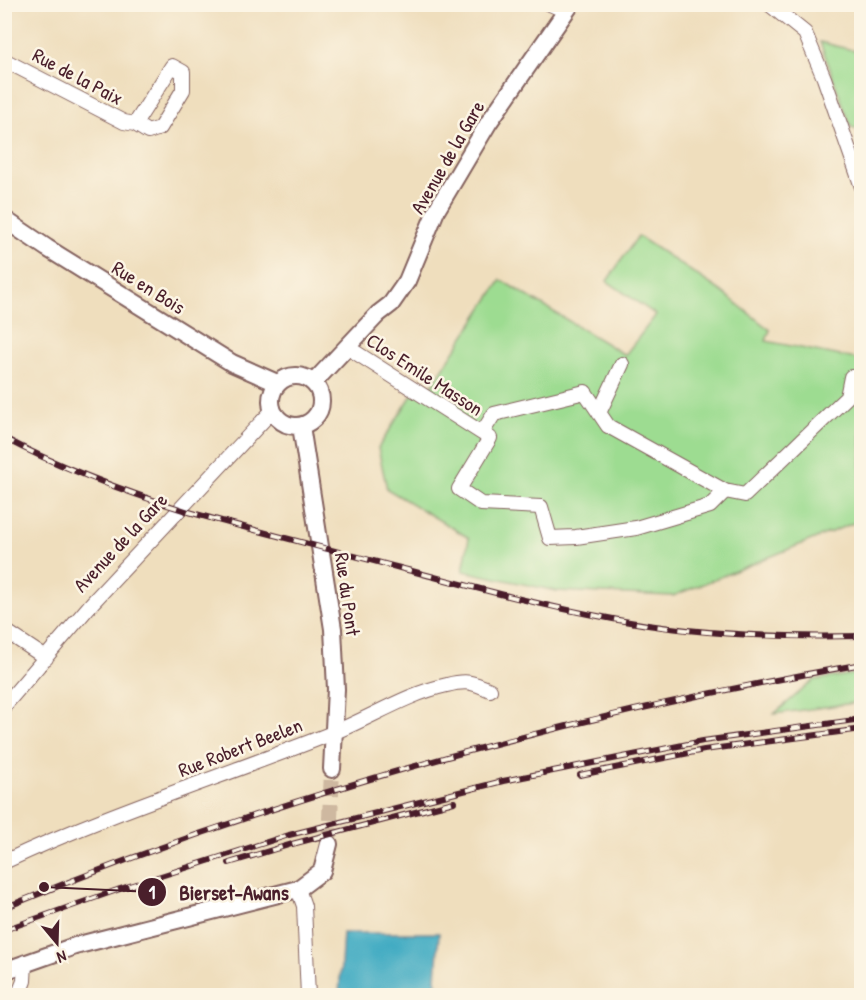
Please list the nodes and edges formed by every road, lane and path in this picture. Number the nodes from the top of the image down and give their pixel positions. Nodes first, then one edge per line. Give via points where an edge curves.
1 (550, 4) edge
2 (769, 4) edge
3 (568, 8) edge
4 (4, 60) edge
5 (135, 124) junction
6 (861, 187) edge
7 (4, 219) edge
8 (347, 347) junction
9 (622, 364) dead end
10 (861, 377) edge
11 (314, 382) junction
12 (277, 383) junction
13 (272, 411) junction
14 (599, 413) junction
15 (301, 426) junction
16 (482, 434) junction
17 (725, 491) junction
18 (4, 630) edge
19 (46, 658) junction
20 (490, 690) dead end
21 (4, 706) edge
22 (333, 733) junction
23 (332, 770) tunnel mouth
24 (328, 844) tunnel mouth
25 (4, 861) edge
26 (298, 889) junction
27 (25, 962) junction
28 (4, 971) edge
29 (18, 996) edge
30 (308, 996) edge

1 - 3 street
2 - 6 street via 805,33
3 - 8 street, Avenue de la Gare via 489,122 436,211 407,281 391,304
4 - 5 street, Rue de la Paix via 124,122
5 - 5 street, Rue de la Paix via 172,66 183,72 183,90 160,128 147,132
7 - 12 street, Rue en Bois via 232,363
8 - 11 street, Avenue de la Gare
8 - 16 street, Clos Emile Masson
9 - 14 street
10 - 17 street via 851,377 847,397 746,495
11 - 12 street via 298,375
11 - 15 street via 321,407 311,422
12 - 13 street via 270,396
13 - 15 street via 287,425
13 - 19 street, Avenue de la Gare via 108,585
14 - 16 street, Clos Emile Masson via 585,392 494,414
14 - 17 street, Clos Emile Masson via 608,426
15 - 22 street, Rue du Pont via 333,629
16 - 17 street, Clos Emile Masson via 490,438 459,489 481,504 541,507 550,538 636,528 710,506
18 - 19 street
19 - 21 street, Avenue de la Gare
20 - 22 street, Rue Robert Beelen via 470,681 446,685 393,704
22 - 23 street, Rue du Pont
22 - 25 street, Rue Robert Beelen
24 - 26 street via 322,871
26 - 27 street
26 - 30 street via 304,906
27 - 28 street
27 - 29 street

